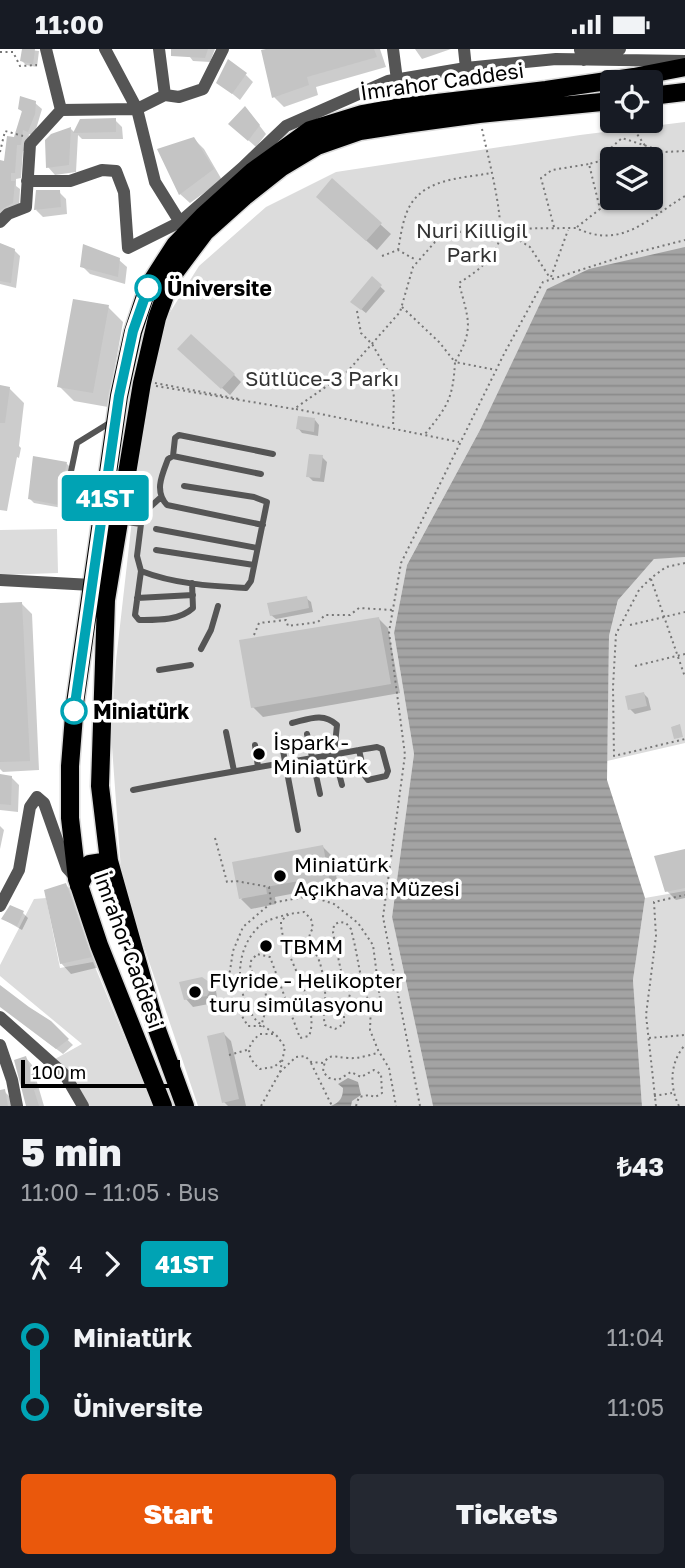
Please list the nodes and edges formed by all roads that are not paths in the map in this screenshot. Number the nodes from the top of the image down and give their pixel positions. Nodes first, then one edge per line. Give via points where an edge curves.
1 (46, 49) edge
2 (105, 49) edge
3 (159, 49) edge
4 (223, 49) edge
5 (393, 49) edge
6 (464, 49) edge
7 (620, 49) edge
8 (584, 60) junction
9 (685, 61) edge
10 (685, 67) edge
11 (466, 68) junction
12 (430, 74) junction
13 (397, 80) junction
14 (685, 92) edge
15 (165, 95) junction
16 (663, 95) edge
17 (600, 102) edge
18 (395, 107) junction
19 (137, 109) junction
20 (61, 110) junction
21 (331, 132) junction
22 (27, 181) junction
23 (0, 222) edge
24 (183, 227) junction
25 (116, 419) junction
26 (273, 454) dead end
27 (173, 456) junction
28 (261, 474) dead end
29 (184, 486) dead end
30 (160, 498) junction
31 (110, 519) junction
32 (141, 524) junction
33 (262, 525) junction
34 (156, 529) dead end
35 (257, 548) junction
36 (156, 550) dead end
37 (254, 565) junction
38 (141, 571) junction
39 (0, 580) edge
40 (192, 583) junction
41 (92, 585) junction
42 (193, 595) junction
43 (138, 598) junction
44 (218, 607) dead end
45 (85, 637) junction
46 (104, 637) junction
47 (201, 649) dead end
48 (191, 665) dead end
49 (159, 670) dead end
50 (292, 723) dead end
51 (226, 732) dead end
52 (307, 734) dead end
53 (281, 740) dead end
54 (255, 745) dead end
55 (359, 750) junction
56 (334, 754) junction
57 (312, 758) junction
58 (285, 762) junction
59 (258, 767) junction
60 (234, 771) junction
61 (342, 785) dead end
62 (133, 790) dead end
63 (320, 794) dead end
64 (298, 830) dead end
65 (108, 861) junction
66 (78, 882) junction
67 (0, 906) edge
68 (131, 943) junction
69 (105, 959) junction
70 (0, 1017) edge
71 (0, 1045) edge
72 (17, 1106) edge
73 (83, 1106) edge
74 (163, 1106) edge
75 (185, 1106) edge

1 - 20 street
2 - 19 street
3 - 15 street
4 - 15 street via 203,89 179,97
5 - 13 street
6 - 11 street
7 - 8 street via 580,50
8 - 9 street
8 - 11 street
10 - 18 main road, İmrahor Caddesi via 546,90
11 - 12 street
12 - 13 street
12 - 18 street
13 - 24 street via 286,125
14 - 16 main road
15 - 19 street
17 - 21 main road, İmrahor Caddesi
18 - 21 main road, İmrahor Caddesi via 362,114
19 - 20 street
19 - 24 street via 155,182
20 - 22 street via 30,144
21 - 24 main road, İmrahor Caddesi via 310,130
21 - 31 main road, İmrahor Caddesi via 205,232 172,276 157,318 146,382
22 - 23 street via 26,207
22 - 24 street via 70,181 102,170 116,171 124,192 128,248
24 - 25 main road, İmrahor Caddesi via 148,287 133,331
25 - 31 main road, İmrahor Caddesi
25 - 31 lane via 77,443 69,481
26 - 27 lane via 179,435
27 - 28 lane
27 - 30 lane via 164,470
29 - 33 lane via 267,502
30 - 32 lane
30 - 33 lane via 167,505
31 - 32 lane
31 - 41 main road, İmrahor Caddesi
31 - 46 main road, İmrahor Caddesi
32 - 38 lane via 137,556
33 - 35 lane
34 - 35 lane
35 - 37 lane
36 - 37 lane
37 - 40 lane via 246,588
38 - 40 lane
38 - 43 lane
39 - 41 street
40 - 42 lane
41 - 45 main road, İmrahor Caddesi
42 - 43 lane
42 - 43 lane via 193,608 186,615 160,620 139,620 135,615
44 - 47 lane
45 - 46 main road
45 - 66 main road, İmrahor Caddesi via 69,766
46 - 65 main road, İmrahor Caddesi via 100,786
48 - 49 lane
50 - 56 lane via 319,716 330,719 337,725
51 - 60 lane
52 - 57 lane
53 - 58 lane
54 - 59 lane
55 - 55 lane via 382,749 386,776 368,780
55 - 56 lane
56 - 57 lane
56 - 61 lane
57 - 58 lane
57 - 63 lane
58 - 59 lane
58 - 64 lane
59 - 60 lane
60 - 62 lane
65 - 66 main road via 90,864
65 - 68 main road, İmrahor Caddesi
66 - 67 street via 67,868 44,803 37,797 30,807 19,870
66 - 69 main road, İmrahor Caddesi
68 - 69 main road via 126,954
68 - 75 main road, İmrahor Caddesi
69 - 74 main road, İmrahor Caddesi
70 - 73 street via 65,1075
71 - 72 street

